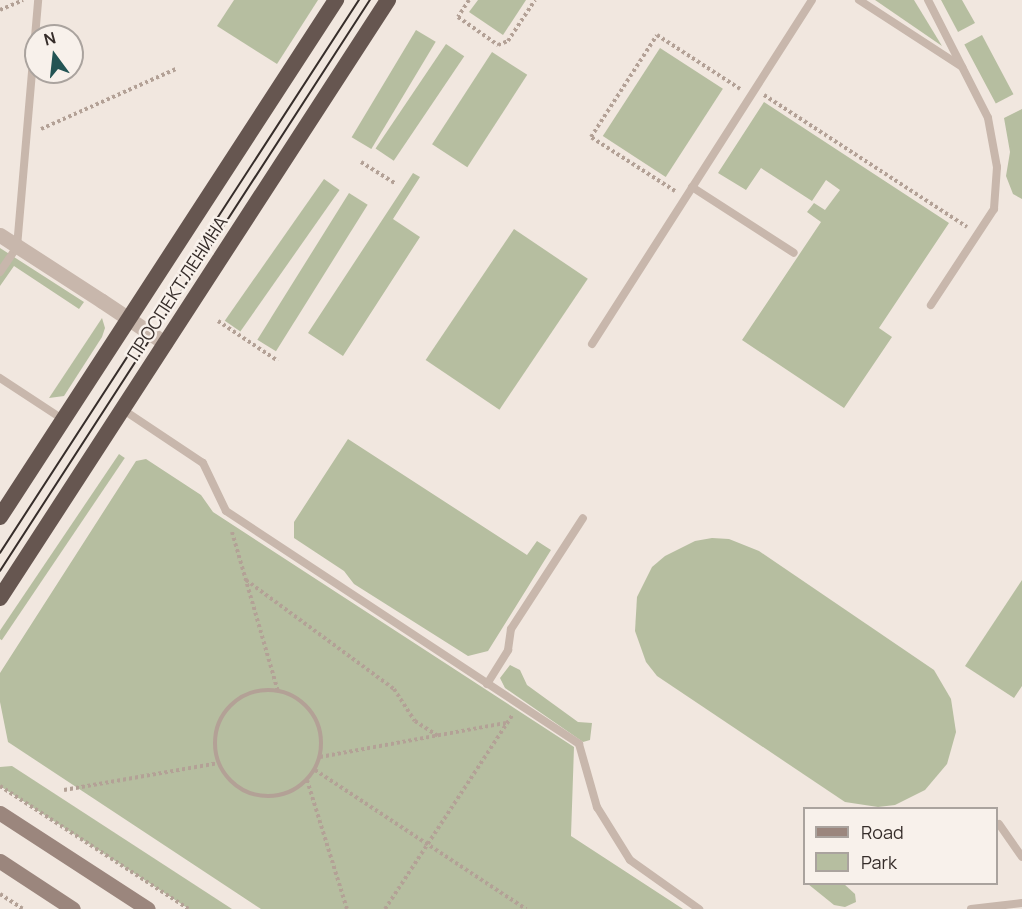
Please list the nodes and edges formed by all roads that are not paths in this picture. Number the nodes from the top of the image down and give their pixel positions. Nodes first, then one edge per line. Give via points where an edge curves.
1 (38, 0) edge
2 (336, 0) edge
3 (388, 0) edge
4 (812, 0) edge
5 (859, 0) edge
6 (928, 0) edge
7 (962, 67) junction
8 (692, 187) junction
9 (0, 236) edge
10 (17, 247) junction
11 (794, 254) dead end
12 (0, 272) edge
13 (931, 305) dead end
14 (128, 318) junction
15 (165, 343) junction
16 (592, 344) dead end
17 (0, 378) edge
18 (122, 409) junction
19 (64, 420) junction
20 (0, 517) edge
21 (583, 518) dead end
22 (0, 598) edge
23 (487, 684) junction
24 (0, 813) edge
25 (999, 824) dead end
26 (1022, 857) edge
27 (0, 861) edge
28 (1022, 903) edge
29 (73, 909) edge
30 (148, 909) edge
31 (699, 909) edge
32 (971, 909) edge

1 - 10 lane
2 - 14 highway, ПРОСПЕКТ ЛЕНИНА
3 - 15 highway, ПРОСПЕКТ ЛЕНИНА
4 - 8 lane
5 - 7 lane
6 - 7 lane
7 - 13 lane via 988,118 995,142 994,209
8 - 11 lane
8 - 16 lane
9 - 10 street
10 - 12 lane
10 - 14 street
14 - 15 street
14 - 19 highway, ПРОСПЕКТ ЛЕНИНА
15 - 18 highway, ПРОСПЕКТ ЛЕНИНА
17 - 19 lane
18 - 22 highway, ПРОСПЕКТ ЛЕНИНА
18 - 23 lane via 203,463 226,511
19 - 20 highway, ПРОСПЕКТ ЛЕНИНА
21 - 23 lane via 512,629 508,650
23 - 31 lane via 579,744 597,807 630,860
24 - 30 main road
25 - 26 lane
27 - 29 main road
28 - 32 lane

